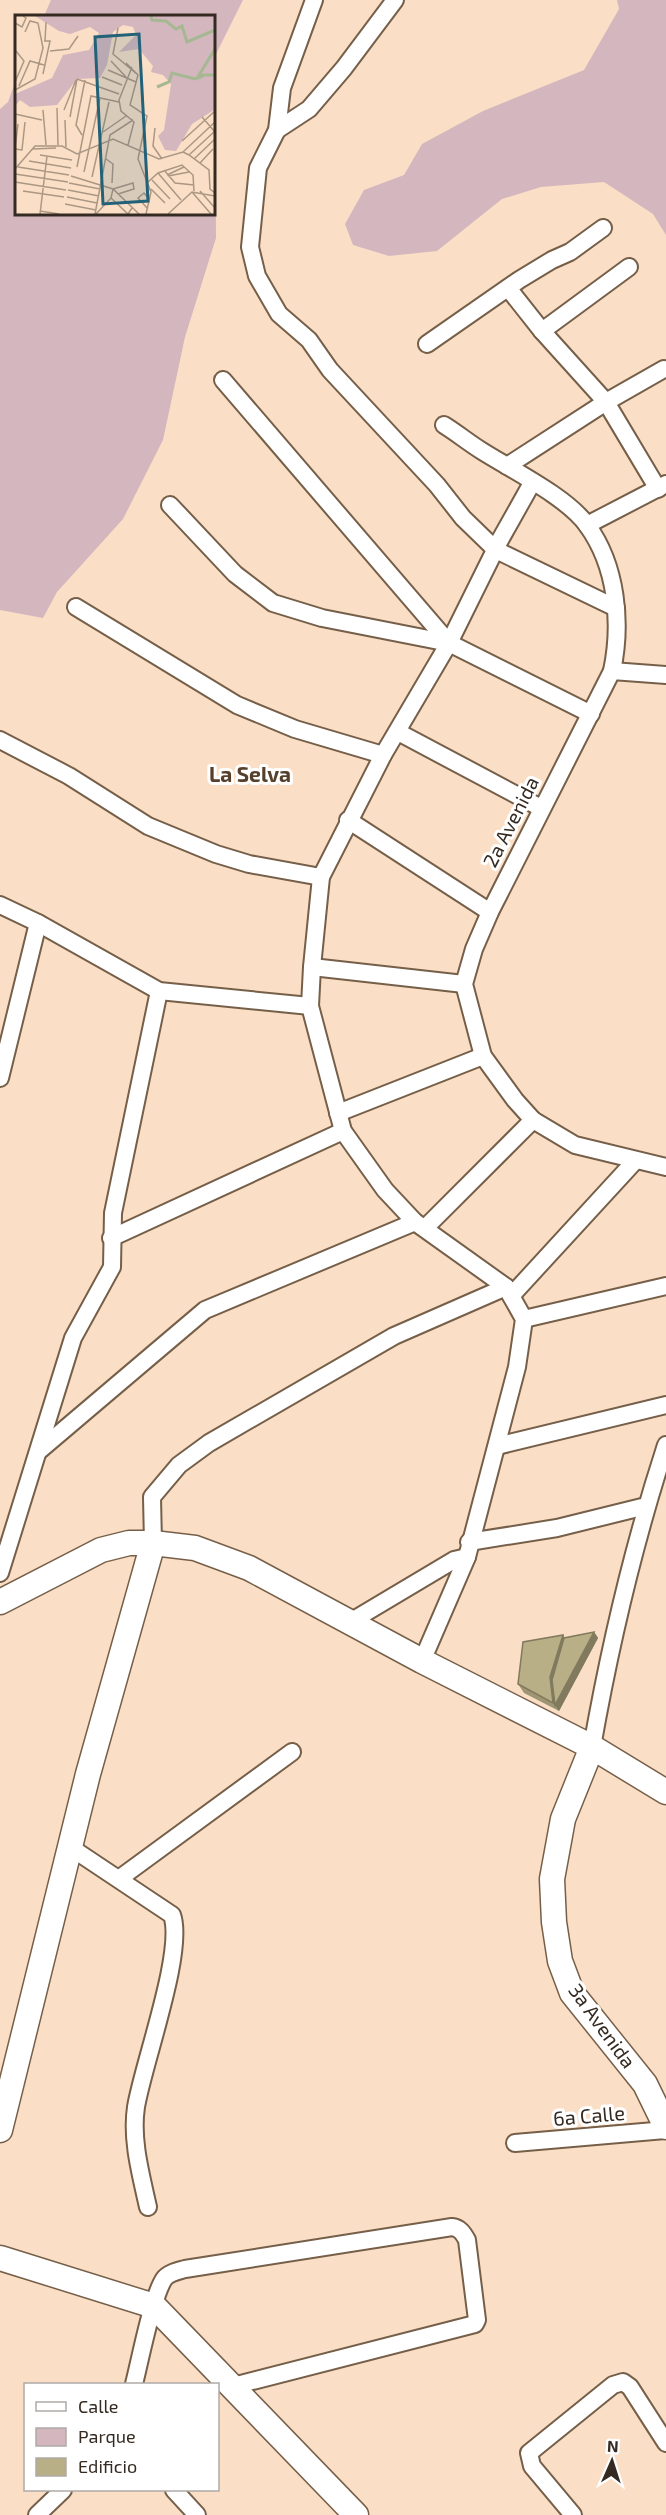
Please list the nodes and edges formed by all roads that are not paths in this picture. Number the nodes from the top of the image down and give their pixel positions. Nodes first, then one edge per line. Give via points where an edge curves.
1 (314, 0) edge
2 (395, 0) edge
3 (277, 130) junction
4 (603, 228) dead end
5 (629, 267) dead end
6 (508, 288) junction
7 (542, 331) junction
8 (427, 344) dead end
9 (664, 369) dead end
10 (223, 380) dead end
11 (606, 402) junction
12 (444, 425) dead end
13 (507, 466) junction
14 (532, 483) junction
15 (662, 487) edge
16 (170, 505) dead end
17 (587, 525) junction
18 (496, 550) junction
19 (76, 607) dead end
20 (616, 608) junction
21 (449, 643) junction
22 (612, 671) junction
23 (666, 675) edge
24 (591, 714) junction
25 (398, 732) junction
26 (0, 740) edge
27 (383, 755) junction
28 (542, 808) junction
29 (348, 820) junction
30 (321, 877) junction
31 (0, 905) edge
32 (490, 912) junction
33 (38, 923) junction
34 (312, 967) junction
35 (465, 984) junction
36 (159, 991) junction
37 (310, 1006) junction
38 (483, 1056) junction
39 (0, 1078) edge
40 (339, 1113) junction
41 (532, 1120) junction
42 (343, 1131) junction
43 (635, 1161) junction
44 (666, 1167) edge
45 (420, 1225) junction
46 (111, 1238) junction
47 (666, 1286) edge
48 (509, 1292) junction
49 (524, 1319) junction
50 (666, 1405) edge
51 (666, 1444) edge
52 (497, 1446) junction
53 (40, 1450) junction
54 (646, 1506) junction
55 (153, 1543) junction
56 (468, 1550) junction
57 (0, 1572) edge
58 (0, 1602) edge
59 (350, 1622) junction
60 (422, 1661) junction
61 (592, 1747) junction
62 (292, 1752) dead end
63 (666, 1792) edge
64 (70, 1847) junction
65 (120, 1878) junction
66 (666, 2128) edge
67 (0, 2130) edge
68 (515, 2143) dead end
69 (148, 2207) dead end
70 (0, 2258) edge
71 (154, 2306) junction
72 (135, 2383) edge
73 (233, 2386) junction
74 (666, 2443) edge
75 (62, 2491) edge
76 (175, 2491) edge
77 (42, 2513) edge
78 (197, 2515) edge
79 (356, 2515) edge
80 (573, 2515) edge

1 - 3 street via 282,88
2 - 3 street via 309,109
3 - 18 street via 258,168 250,247 257,276 279,314 309,340 330,370
4 - 6 street
5 - 7 street
6 - 7 street
6 - 8 street
7 - 11 street
9 - 11 street
10 - 21 street
11 - 13 street
11 - 15 street
12 - 13 street, 2a Avenida
13 - 14 street, 2a Avenida
14 - 17 street, 2a Avenida via 568,506
14 - 18 street
15 - 17 street
16 - 21 street via 235,574 273,603 322,618
17 - 20 street, 2a Avenida via 609,568
18 - 20 street
18 - 21 street
19 - 27 street via 237,705 295,729
20 - 22 street, 2a Avenida via 617,647
21 - 24 street
21 - 25 street
22 - 23 street
22 - 24 street, 2a Avenida
24 - 28 street, 2a Avenida
25 - 27 street
25 - 28 street
26 - 30 street via 69,776 148,826 238,861
27 - 29 street
28 - 32 street, 2a Avenida
29 - 30 street
29 - 32 street
30 - 34 street
31 - 33 street
32 - 35 street, 2a Avenida
33 - 36 street
33 - 39 street
34 - 35 street
34 - 37 street
35 - 38 street, 2a Avenida
36 - 37 street
36 - 46 street
37 - 40 street
38 - 40 street
38 - 41 street, 2a Avenida
40 - 42 street
41 - 43 street, 2a Avenida via 575,1146
41 - 45 street
42 - 45 street via 385,1190
42 - 46 street
43 - 44 street, 2a Avenida
43 - 48 street
45 - 48 street
45 - 53 street via 205,1310
46 - 53 street via 112,1267 73,1338
47 - 49 street
48 - 49 street
48 - 55 street via 394,1336 209,1443 179,1465 152,1497
49 - 52 street via 517,1367
50 - 52 street
51 - 54 street
52 - 56 street
53 - 57 street
54 - 56 street
54 - 61 street via 605,1675
55 - 58 street via 129,1543 101,1550
55 - 59 street via 195,1548 249,1568
55 - 64 street
56 - 59 street
56 - 60 street
59 - 60 street
60 - 61 street
61 - 63 street
61 - 66 street, 3a Avenida via 563,1819 552,1879 560,1961 572,1993 645,2084
62 - 65 street
64 - 65 street
64 - 67 street
65 - 69 street via 172,1915 176,1929 136,2108 135,2132
66 - 68 street, 6a Calle
70 - 71 street
71 - 72 street
71 - 73 street
71 - 73 street via 164,2278 184,2269 452,2227 463,2233 467,2240 475,2324
73 - 79 street
74 - 80 street via 630,2387 623,2382 613,2385 530,2453 532,2466
75 - 77 street
76 - 78 street

